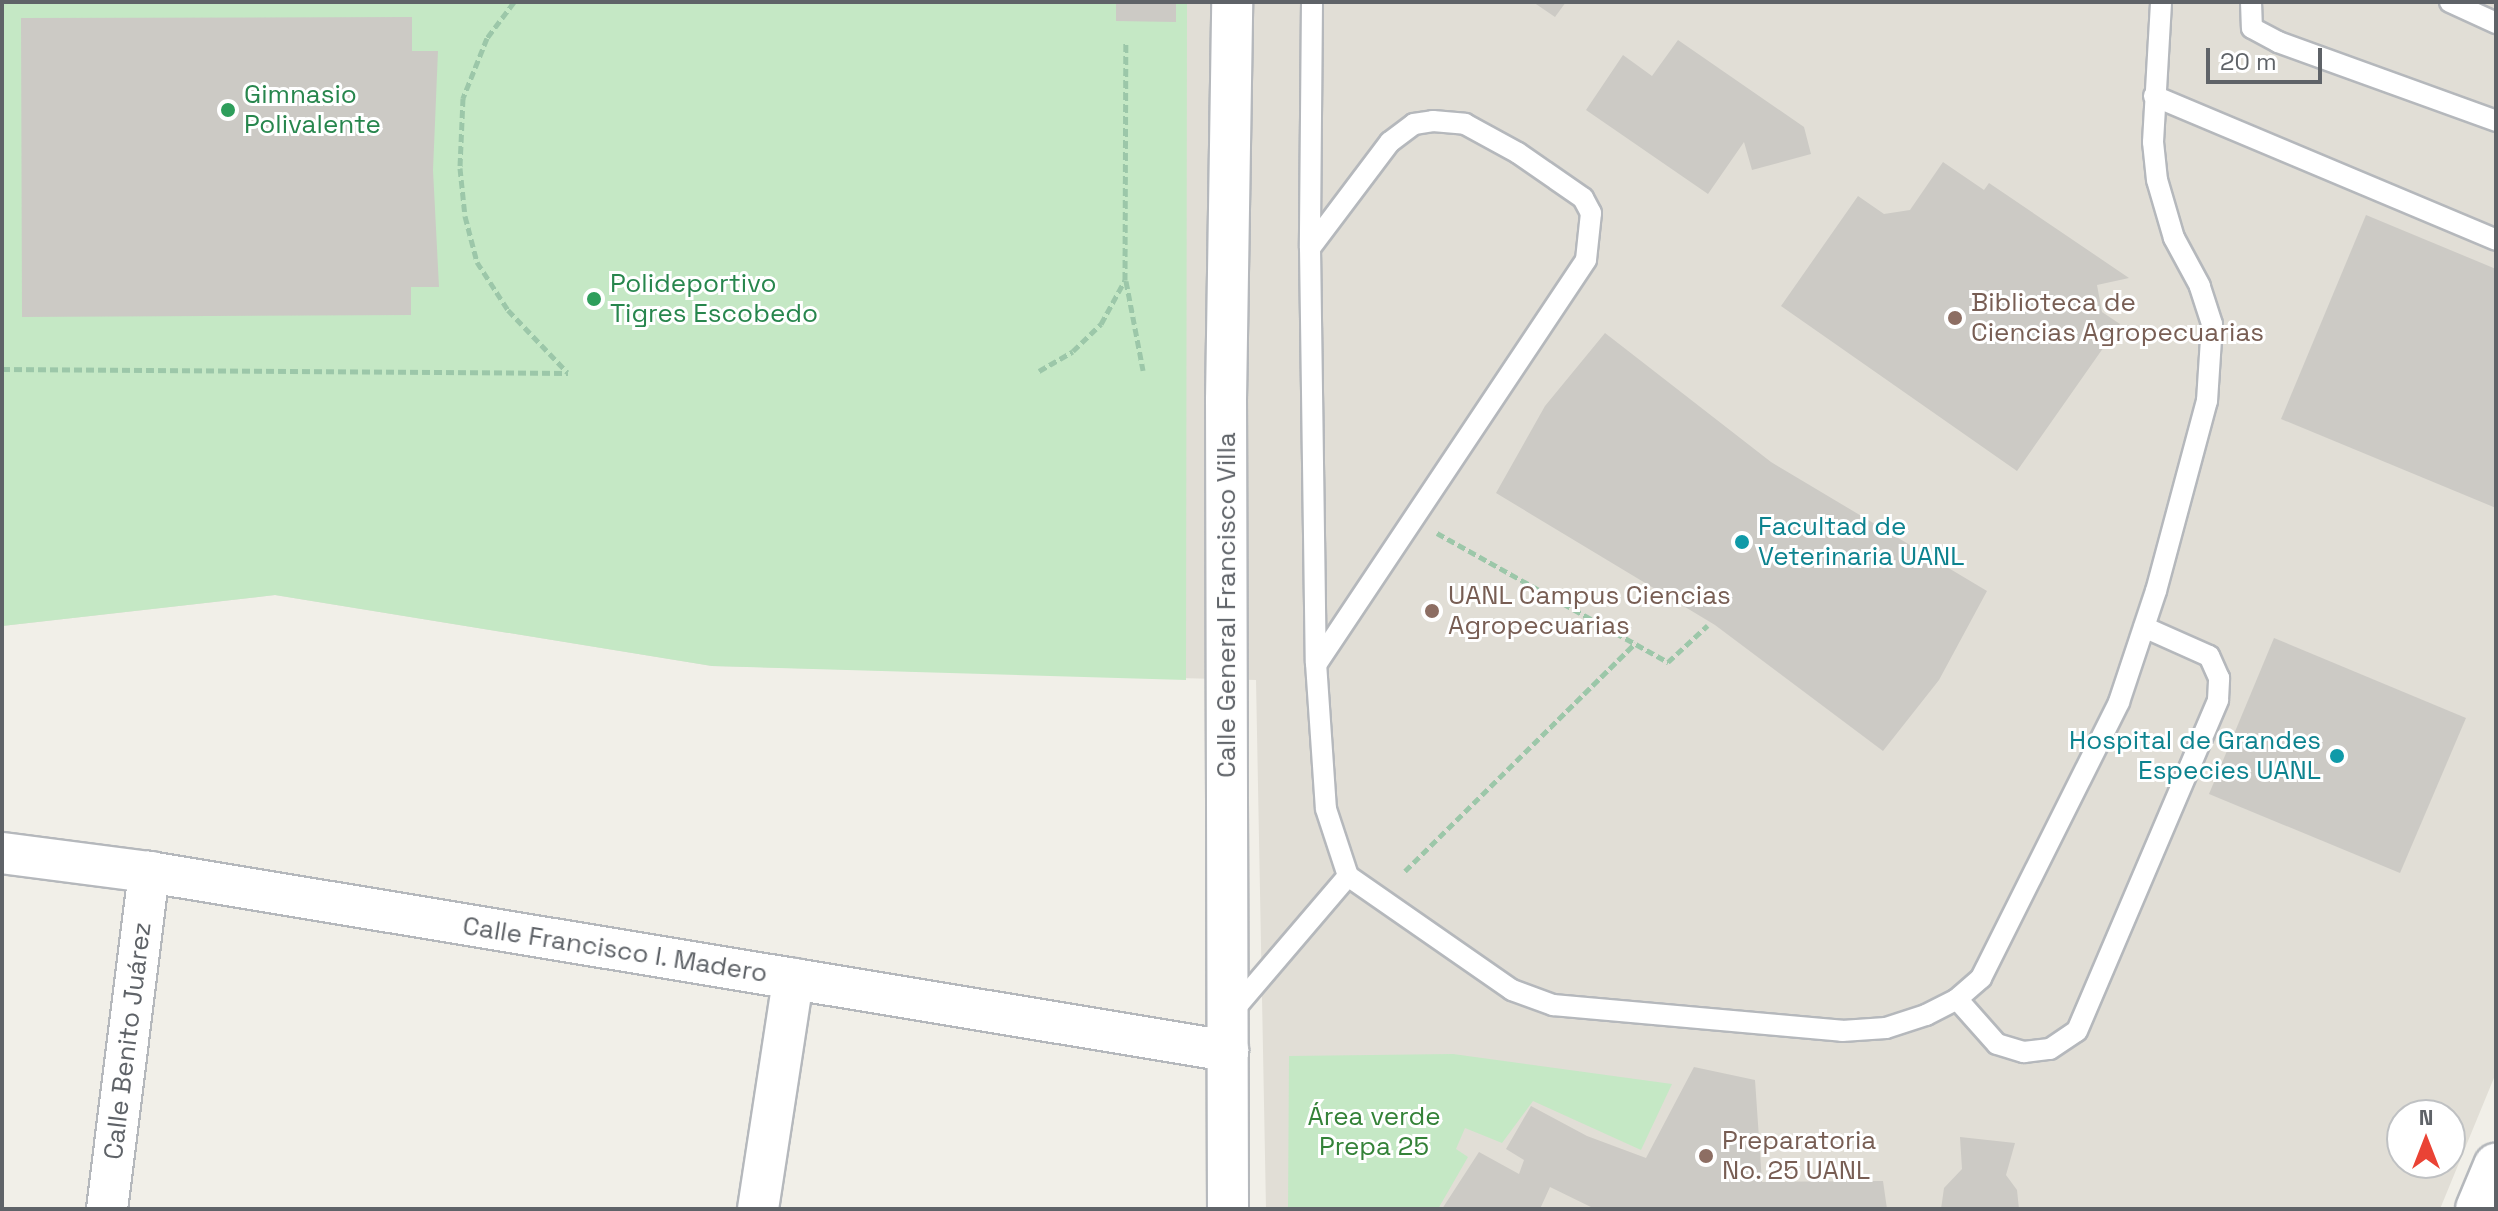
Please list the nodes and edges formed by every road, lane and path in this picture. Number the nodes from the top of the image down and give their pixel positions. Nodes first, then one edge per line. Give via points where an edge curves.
1 (514, 2) edge
2 (1232, 2) edge
3 (1312, 2) edge
4 (2161, 2) edge
5 (2251, 2) edge
6 (2450, 2) edge
7 (2496, 23) edge
8 (1126, 41) dead end
9 (2154, 96) junction
10 (2496, 121) edge
11 (2496, 240) edge
12 (1310, 248) junction
13 (1125, 280) junction
14 (2, 369) edge
15 (1143, 370) dead end
16 (1039, 371) dead end
17 (1436, 533) dead end
18 (1708, 625) dead end
19 (2144, 627) junction
20 (1635, 643) junction
21 (1316, 663) junction
22 (2, 853) edge
23 (1405, 871) dead end
24 (149, 872) junction
25 (1348, 876) junction
26 (793, 979) junction
27 (1957, 999) junction
28 (1228, 1033) junction
29 (2496, 1166) edge
30 (107, 1209) edge
31 (758, 1209) edge
32 (1228, 1209) edge
33 (2478, 1209) edge

1 - 14 path via 487,38 463,98 460,168 465,216 477,262 508,310 568,373
2 - 28 street, Calle General Francisco Villa via 1226,400
3 - 12 lane
4 - 9 lane
5 - 10 lane via 2252,28 2278,42
6 - 7 lane
8 - 13 path
9 - 11 lane
9 - 19 lane via 2157,180 2174,238 2200,286 2212,324 2212,360 2207,401
12 - 21 lane
12 - 21 lane via 1390,142 1414,124 1433,121 1465,124 1518,153 1583,198 1591,213 1586,260
13 - 15 path
13 - 16 path via 1101,324 1073,351
17 - 20 path
18 - 20 path via 1668,662
19 - 27 lane via 2119,702 1981,978
19 - 27 lane via 2209,656 2219,678 2218,700 2077,1031 2050,1049 2024,1052 1997,1044
20 - 23 path
21 - 25 lane via 1326,809
22 - 24 street, Calle Francisco I. Madero
24 - 26 street, Calle Francisco I. Madero
24 - 30 street, Calle Benito Juárez
25 - 27 lane via 1512,990 1553,1005 1842,1031 1886,1028
25 - 28 lane
26 - 28 street, Calle Francisco I. Madero
26 - 31 street
28 - 32 street, Calle General Francisco Villa
29 - 33 street

